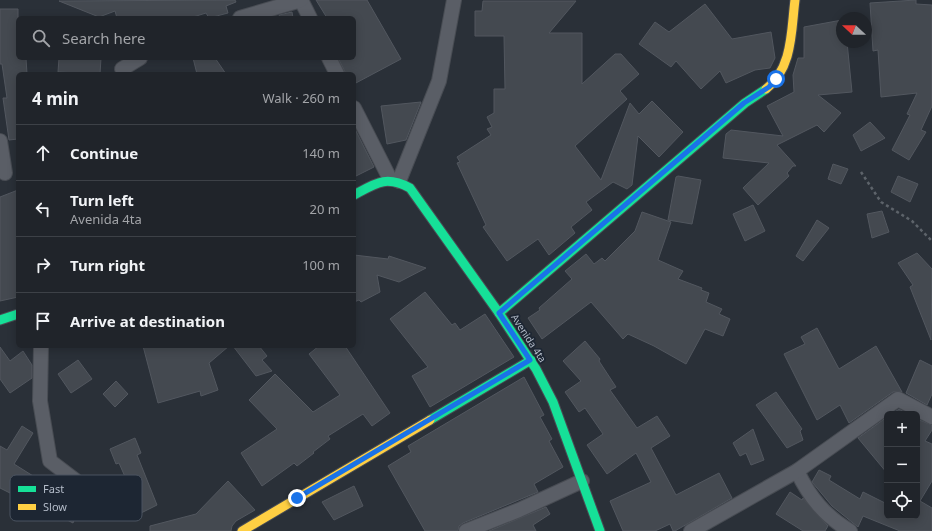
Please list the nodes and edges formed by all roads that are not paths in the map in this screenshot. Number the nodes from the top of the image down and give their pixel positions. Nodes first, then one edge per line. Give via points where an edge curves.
1 (301, 0) edge
2 (454, 0) edge
3 (795, 0) edge
4 (247, 16) edge
5 (309, 16) edge
6 (137, 60) edge
7 (330, 60) edge
8 (124, 72) edge
9 (336, 72) edge
10 (356, 112) edge
11 (0, 141) edge
12 (8, 174) edge
13 (394, 180) junction
14 (356, 194) edge
15 (499, 313) junction
16 (16, 315) edge
17 (0, 320) edge
18 (42, 348) edge
19 (530, 360) junction
20 (932, 417) edge
21 (797, 471) junction
22 (68, 475) edge
23 (582, 481) junction
24 (242, 531) edge
25 (466, 531) edge
26 (600, 531) edge
27 (691, 531) edge
28 (850, 531) edge

1 - 4 street
1 - 5 street
2 - 13 street via 439,81
3 - 15 street via 788,54 782,70 769,87 744,103
6 - 8 street via 122,69
7 - 9 street
10 - 13 street
11 - 12 street
13 - 14 street via 382,180
13 - 15 street, Avenida 4ta via 410,188
15 - 19 street, Avenida 4ta
16 - 17 street
18 - 22 street via 40,401 50,461
19 - 23 street, Avenida 4ta via 553,402
19 - 24 street
20 - 21 street via 898,399
21 - 27 street
21 - 28 street via 808,492 820,507 834,521
23 - 25 street
23 - 26 street, Avenida 4ta

